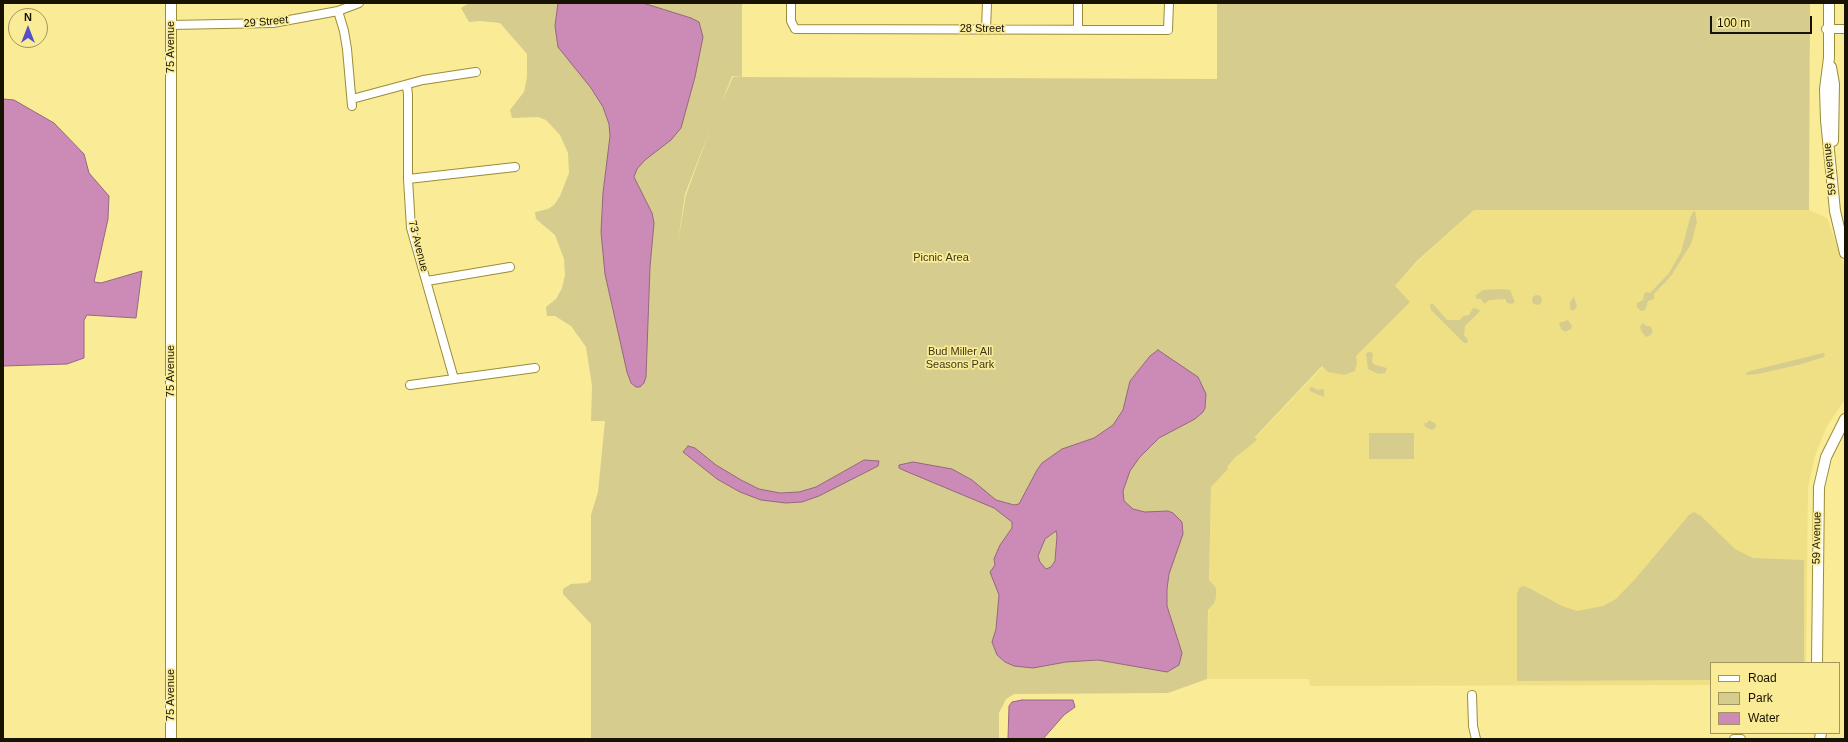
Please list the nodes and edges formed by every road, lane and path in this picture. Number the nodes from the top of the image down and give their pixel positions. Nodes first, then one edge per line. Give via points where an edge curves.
1 (171, 3) edge
2 (360, 3) edge
3 (791, 3) edge
4 (987, 3) edge
5 (1078, 3) edge
6 (1168, 3) edge
7 (1829, 3) edge
8 (338, 11) junction
9 (171, 25) junction
10 (1828, 29) junction
11 (1845, 29) edge
12 (986, 30) junction
13 (1078, 30) junction
14 (476, 72) dead end
15 (1830, 84) junction
16 (407, 86) junction
17 (515, 167) dead end
18 (408, 179) junction
19 (1845, 237) edge
20 (1845, 253) edge
21 (510, 268) dead end
22 (427, 281) junction
23 (535, 368) dead end
24 (454, 379) junction
25 (410, 385) dead end
26 (1845, 419) edge
27 (1817, 662) edge
28 (1472, 695) dead end
29 (171, 739) edge
30 (1476, 739) edge
31 (1734, 739) edge
32 (1741, 739) edge

1 - 9 main road, 75 Avenue
2 - 8 street, 29 Street
3 - 12 street, 28 Street via 791,21 795,29
4 - 12 street
5 - 13 street
6 - 13 street, 28 Street via 1168,30
7 - 10 main road
8 - 9 street, 29 Street via 273,23
8 - 16 street via 347,49 352,102
9 - 29 main road, 75 Avenue
10 - 11 street
10 - 15 main road
12 - 13 street, 28 Street
14 - 16 street via 423,80
15 - 19 main road, 59 Avenue via 1834,175
15 - 20 main road, 59 Avenue via 1831,182
16 - 18 street, 73 Avenue
17 - 18 street
18 - 22 street, 73 Avenue via 411,228
21 - 22 street
22 - 24 street, 73 Avenue
23 - 24 street
24 - 25 street
26 - 27 main road, 59 Avenue via 1826,456 1819,486
28 - 30 street
31 - 32 street

